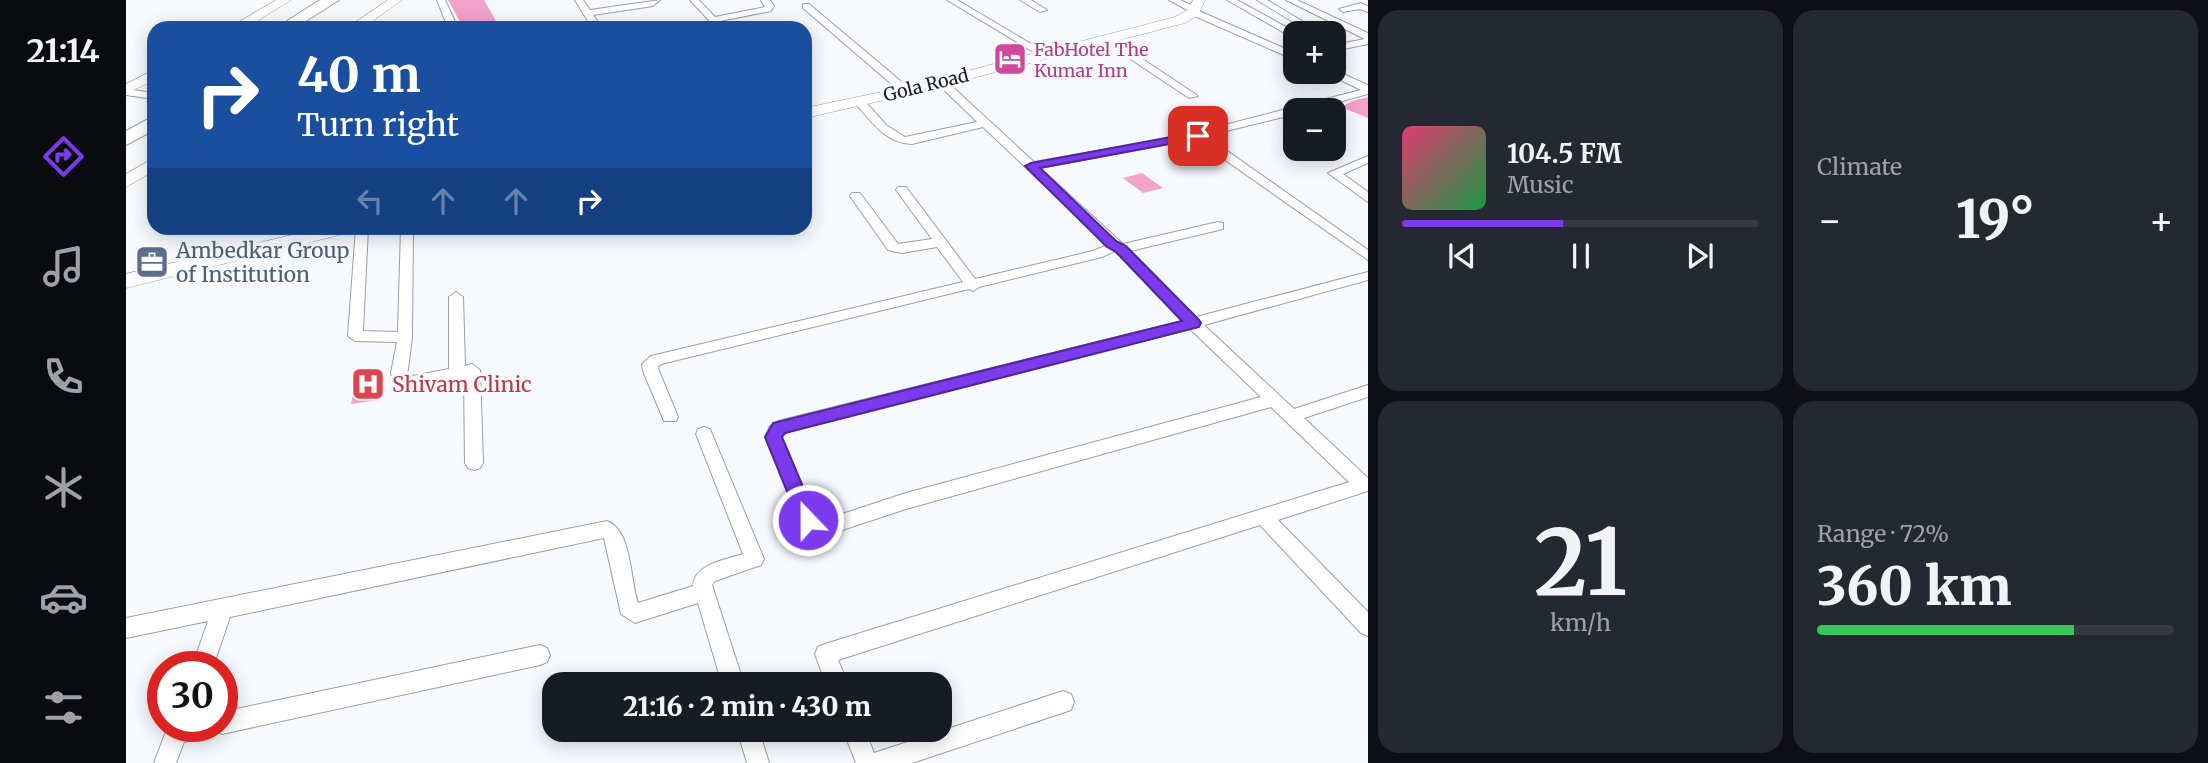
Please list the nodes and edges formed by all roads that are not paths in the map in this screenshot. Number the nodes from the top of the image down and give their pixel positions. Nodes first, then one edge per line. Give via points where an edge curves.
1 (285, 0) edge
2 (331, 0) edge
3 (351, 0) edge
4 (396, 0) edge
5 (441, 0) edge
6 (579, 0) edge
7 (656, 0) edge
8 (694, 0) edge
9 (765, 0) edge
10 (951, 0) edge
11 (1024, 0) edge
12 (1173, 0) edge
13 (1231, 0) edge
14 (1261, 0) edge
15 (1290, 0) edge
16 (806, 6) dead end
17 (1196, 7) edge
18 (1343, 9) dead end
19 (1368, 9) edge
20 (1043, 10) dead end
21 (588, 13) junction
22 (713, 20) joint
23 (248, 21) edge
24 (296, 21) edge
25 (317, 21) edge
26 (364, 21) edge
27 (450, 21) edge
28 (593, 21) edge
29 (1297, 21) edge
30 (1283, 29) edge
31 (1368, 39) edge
32 (1108, 40) junction
33 (1346, 45) edge
34 (1283, 50) edge
35 (1045, 55) junction
36 (147, 78) edge
37 (1346, 80) edge
38 (940, 81) junction
39 (1368, 90) edge
40 (126, 91) edge
41 (906, 91) junction
42 (147, 95) edge
43 (1193, 96) dead end
44 (1341, 98) edge
45 (859, 101) junction
46 (147, 110) edge
47 (812, 111) edge
48 (1283, 115) edge
49 (126, 123) edge
50 (986, 123) junction
51 (147, 126) edge
52 (1198, 136) junction
53 (126, 139) edge
54 (1368, 159) edge
55 (1031, 166) junction
56 (147, 168) edge
57 (126, 182) edge
58 (902, 190) dead end
59 (856, 196) dead end
60 (1368, 198) edge
61 (1218, 226) dead end
62 (315, 235) edge
63 (362, 235) edge
64 (407, 235) edge
65 (940, 242) junction
66 (1116, 246) junction
67 (1368, 256) edge
68 (1368, 276) edge
69 (126, 281) edge
70 (973, 286) junction
71 (456, 298) dead end
72 (1193, 323) junction
73 (405, 337) junction
74 (457, 373) junction
75 (1368, 391) edge
76 (1274, 400) junction
77 (1291, 416) junction
78 (670, 417) dead end
79 (704, 434) dead end
80 (474, 463) dead end
81 (1366, 487) edge
82 (1264, 516) junction
83 (704, 592) junction
84 (223, 610) junction
85 (1368, 626) edge
86 (126, 628) edge
87 (208, 651) edge
88 (540, 655) dead end
89 (729, 672) edge
90 (832, 672) edge
91 (1063, 702) dead end
92 (238, 720) edge
93 (173, 742) edge
94 (752, 742) edge
95 (859, 742) edge
96 (165, 763) edge
97 (758, 763) edge
98 (867, 763) edge
99 (877, 763) edge

1 - 23 street
2 - 24 highway
3 - 25 highway
4 - 26 street
5 - 27 street
6 - 21 street
7 - 21 street
8 - 22 street
9 - 22 street via 770,7 765,10
10 - 35 street
11 - 20 street
12 - 17 street
13 - 30 street
14 - 29 street
15 - 31 street
16 - 41 street
17 - 32 street, Gola Road via 1180,20
17 - 34 street
18 - 19 street
21 - 28 street
31 - 33 street
32 - 35 street, Gola Road
32 - 43 street
35 - 38 street, Gola Road
36 - 40 street
37 - 39 street
38 - 41 street, Gola Road
38 - 50 street
39 - 44 street
40 - 42 street
41 - 45 street, Gola Road
45 - 47 street, Gola Road
45 - 50 street via 900,141
46 - 49 highway
48 - 52 street
50 - 55 street
51 - 53 highway
52 - 55 street
52 - 67 street
54 - 60 street via 1335,173
55 - 66 street
56 - 57 street
58 - 65 street
59 - 65 street via 893,247
61 - 66 street
62 - 69 street
63 - 73 street via 355,336
64 - 73 street
65 - 70 street
66 - 70 street
66 - 72 street
68 - 72 street
70 - 78 street via 656,360 651,371
71 - 74 street
72 - 76 street
72 - 76 street via 784,426 773,437 808,520 827,527
73 - 74 street via 400,381 409,384
74 - 80 street via 472,370
75 - 77 street
76 - 77 street
77 - 81 street
79 - 83 street via 754,559 708,575 702,583
81 - 82 street
82 - 85 street
82 - 90 street via 825,654
83 - 84 street via 635,613 628,607 614,536 607,529
83 - 89 street
84 - 86 street
84 - 87 street
88 - 92 street
91 - 99 street
93 - 96 street
94 - 97 street
95 - 98 street

